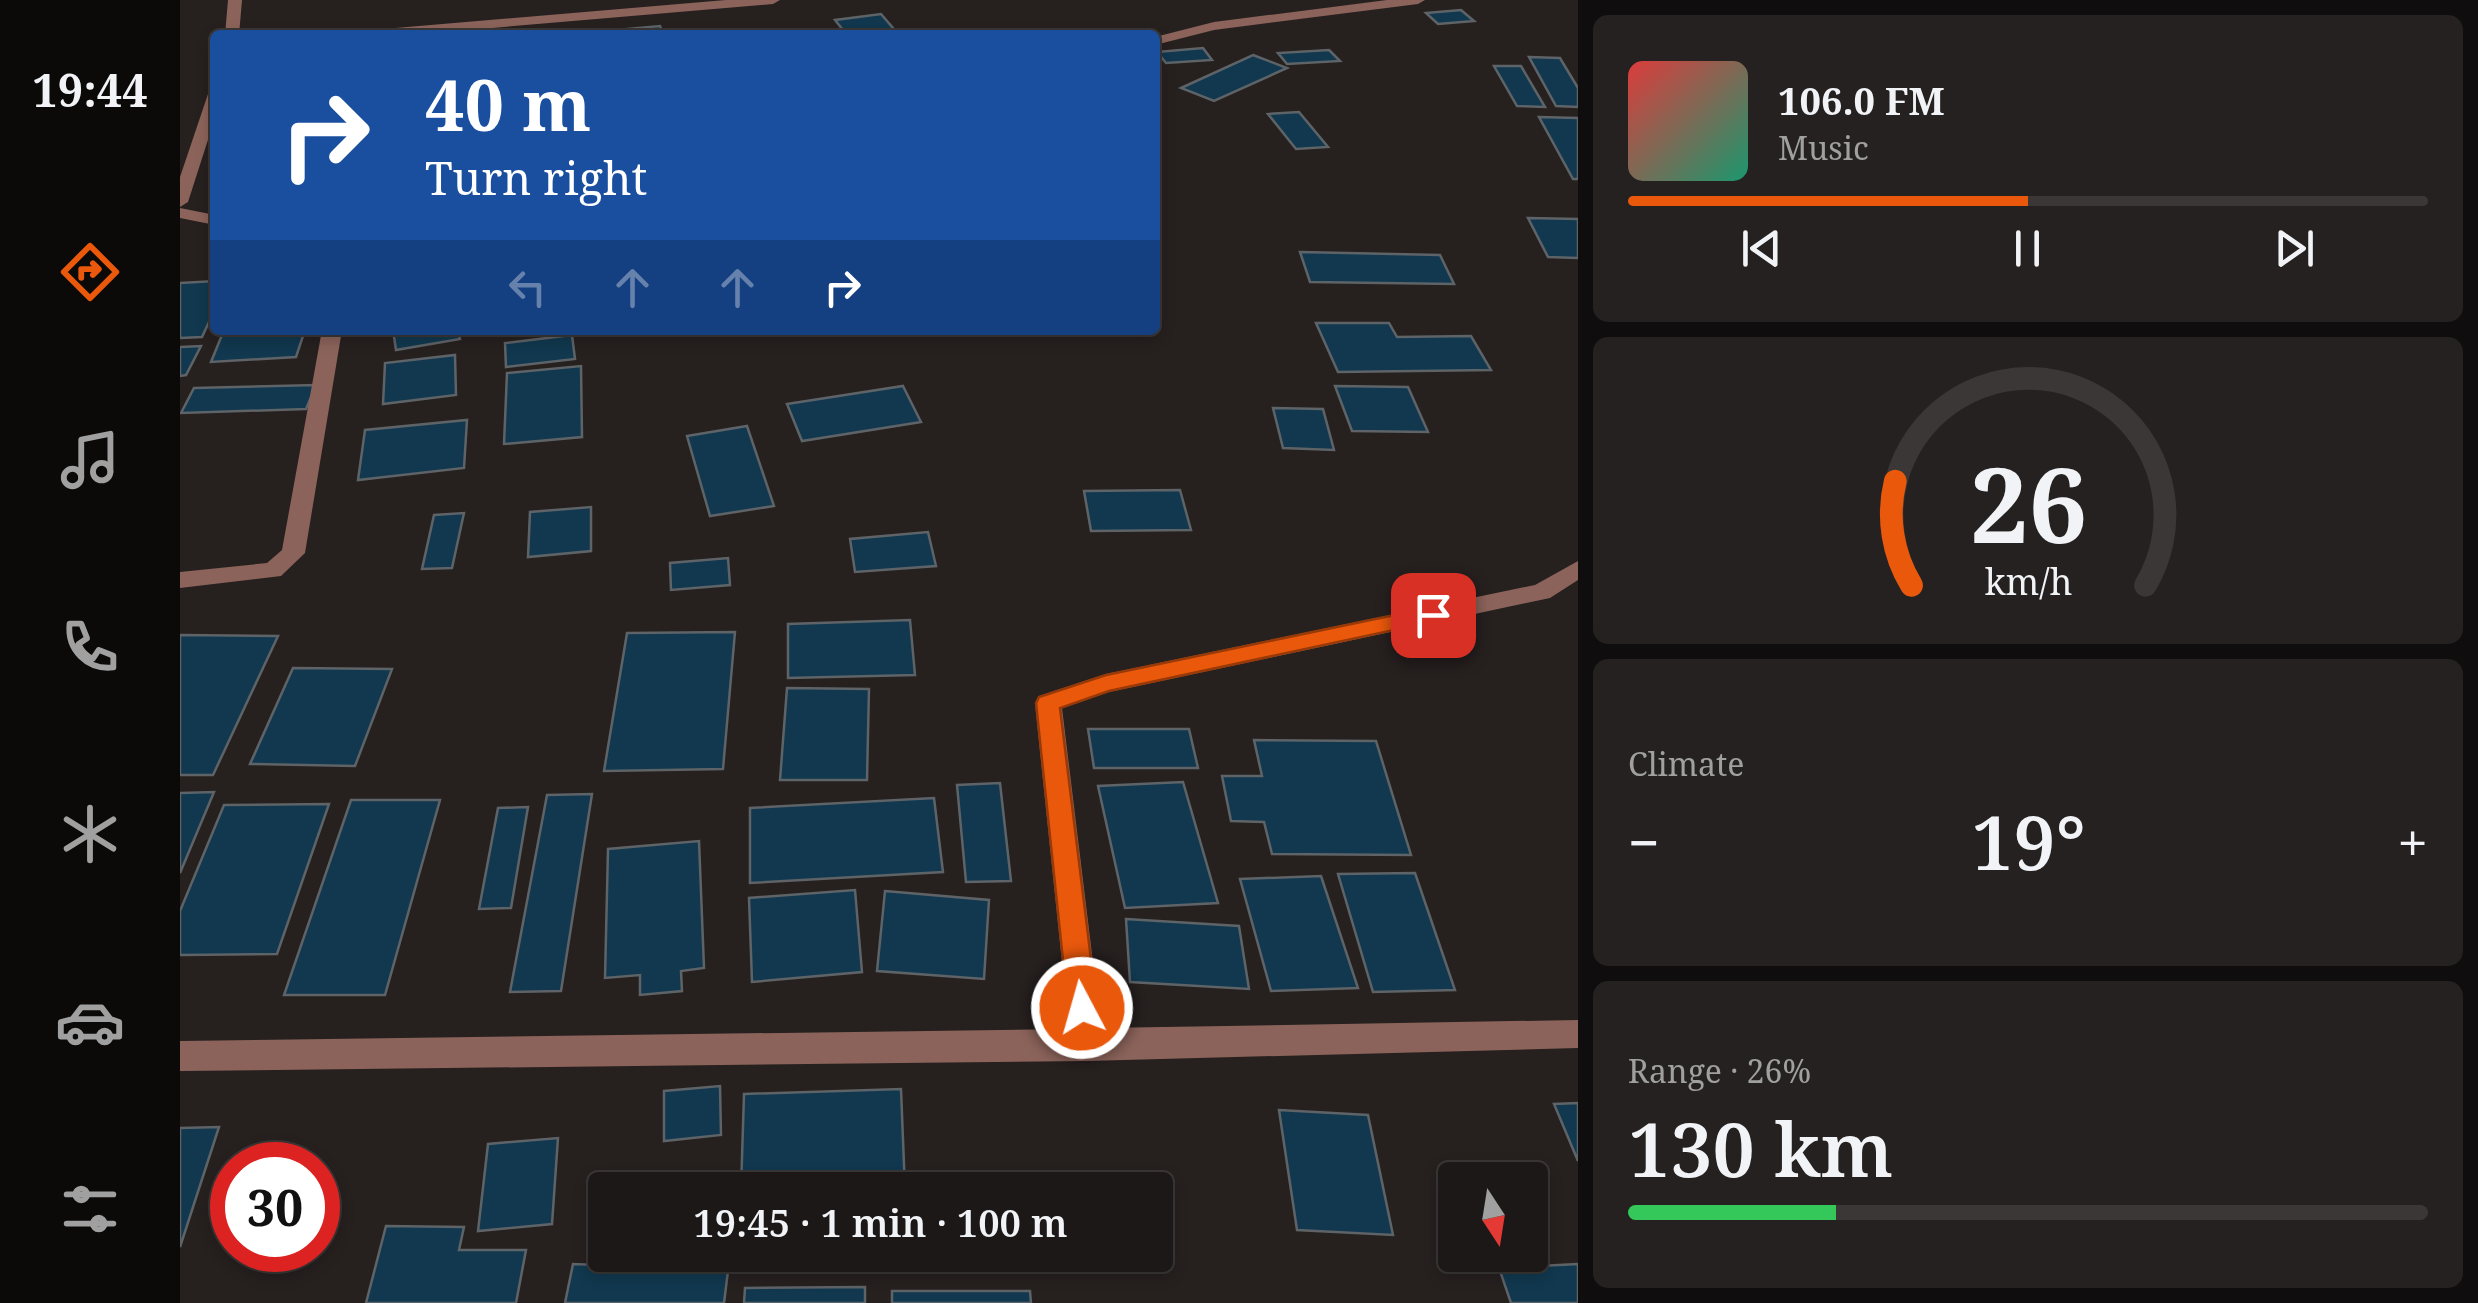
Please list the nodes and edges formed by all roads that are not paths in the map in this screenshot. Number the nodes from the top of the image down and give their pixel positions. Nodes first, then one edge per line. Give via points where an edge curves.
1 (236, 0) edge
2 (773, 0) edge
3 (1418, 0) edge
4 (1354, 4) edge
5 (233, 30) edge
6 (419, 30) edge
7 (1160, 40) edge
8 (210, 109) edge
9 (180, 202) edge
10 (180, 213) edge
11 (210, 219) edge
12 (331, 335) edge
13 (1578, 569) edge
14 (180, 580) edge
15 (1578, 1034) edge
16 (1087, 1046) junction
17 (180, 1056) edge

1 - 5 street
2 - 6 street
3 - 4 street
4 - 7 street
8 - 9 street
10 - 11 street
12 - 14 street via 293,553 273,570
13 - 16 street via 1542,592 1106,684 1048,703
15 - 16 street
16 - 17 street

